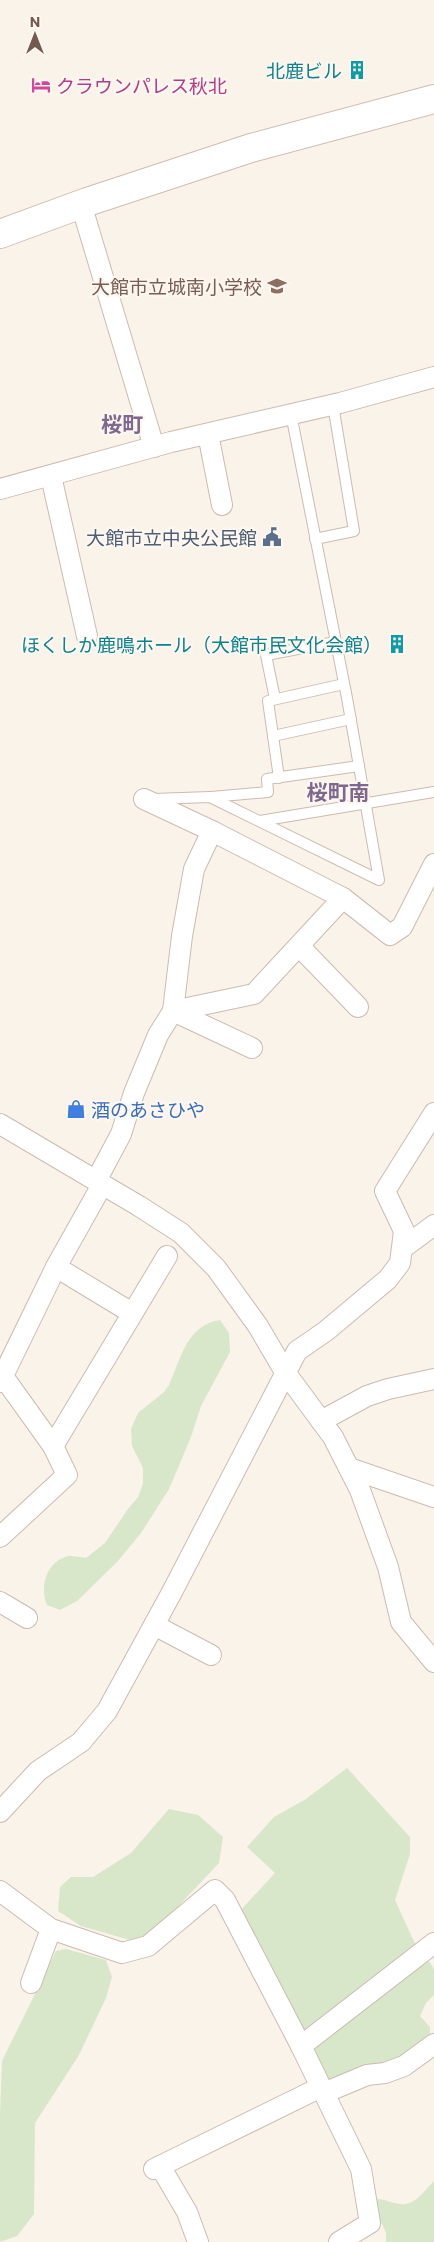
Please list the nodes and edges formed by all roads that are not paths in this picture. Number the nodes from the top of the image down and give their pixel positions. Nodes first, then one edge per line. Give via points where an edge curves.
1 (434, 99) edge
2 (81, 204) junction
3 (0, 234) edge
4 (434, 377) edge
5 (333, 404) junction
6 (291, 414) junction
7 (208, 434) junction
8 (154, 447) junction
9 (51, 476) junction
10 (0, 489) edge
11 (222, 505) dead end
12 (315, 539) junction
13 (87, 636) dead end
14 (335, 642) junction
15 (344, 684) junction
16 (275, 699) junction
17 (351, 719) junction
18 (273, 736) junction
19 (359, 766) junction
20 (279, 778) junction
21 (434, 792) edge
22 (210, 797) junction
23 (144, 799) joint
24 (366, 804) junction
25 (260, 821) junction
26 (212, 831) junction
27 (434, 864) edge
28 (343, 898) junction
29 (299, 946) junction
30 (358, 1007) dead end
31 (173, 1011) junction
32 (252, 1048) dead end
33 (434, 1113) edge
34 (0, 1124) edge
35 (99, 1183) junction
36 (434, 1225) edge
37 (403, 1248) junction
38 (167, 1256) dead end
39 (56, 1267) junction
40 (132, 1313) junction
41 (285, 1372) junction
42 (1, 1376) edge
43 (434, 1379) edge
44 (321, 1421) junction
45 (53, 1446) junction
46 (349, 1468) junction
47 (434, 1497) edge
48 (0, 1537) edge
49 (0, 1602) edge
50 (27, 1618) dead end
51 (154, 1625) junction
52 (211, 1655) dead end
53 (434, 1662) edge
54 (0, 1812) edge
55 (0, 1891) edge
56 (51, 1929) junction
57 (434, 1942) edge
58 (31, 1983) dead end
59 (434, 2044) edge
60 (301, 2046) junction
61 (322, 2090) junction
62 (198, 2242) edge
63 (339, 2242) edge

1 - 2 street via 251,148
2 - 3 street
2 - 8 street
4 - 5 street
5 - 6 street
5 - 12 lane via 354,531
6 - 7 street
6 - 12 lane
7 - 8 street
7 - 11 street
8 - 9 street
9 - 10 street
9 - 13 street
12 - 14 lane
14 - 15 lane
14 - 16 lane via 266,655
15 - 16 lane
15 - 17 lane
16 - 18 lane via 268,701
17 - 18 lane
17 - 19 lane
18 - 20 lane
19 - 20 lane
19 - 24 lane
20 - 22 lane via 267,779 268,792
21 - 24 lane
22 - 23 lane
22 - 25 lane
23 - 26 street
24 - 25 lane
24 - 25 lane via 379,880
26 - 28 street
26 - 31 street via 194,869
27 - 28 street via 402,927 390,934
28 - 29 street
29 - 30 street
29 - 31 street via 254,994
31 - 32 street
31 - 35 street via 158,1035
33 - 37 street via 385,1191 404,1231
34 - 35 street
35 - 39 street
35 - 41 street via 180,1233 216,1268 258,1326
36 - 37 street
37 - 41 street via 400,1263 388,1279 297,1351
38 - 40 street
39 - 40 street
39 - 42 street
40 - 45 street
41 - 44 street
41 - 51 street
42 - 45 street
43 - 44 street via 368,1396
44 - 46 street
45 - 48 street via 67,1475
46 - 47 street
46 - 53 street via 388,1567 401,1622
49 - 50 street
51 - 52 street
51 - 54 street via 107,1711 81,1742 38,1771
55 - 56 street
56 - 58 street
56 - 60 street via 122,1952 148,1946 215,1890 225,1900
57 - 60 street
59 - 61 street via 404,2066
60 - 61 street
61 - 62 street via 157,2167 187,2212
61 - 63 street via 361,2168 370,2223

